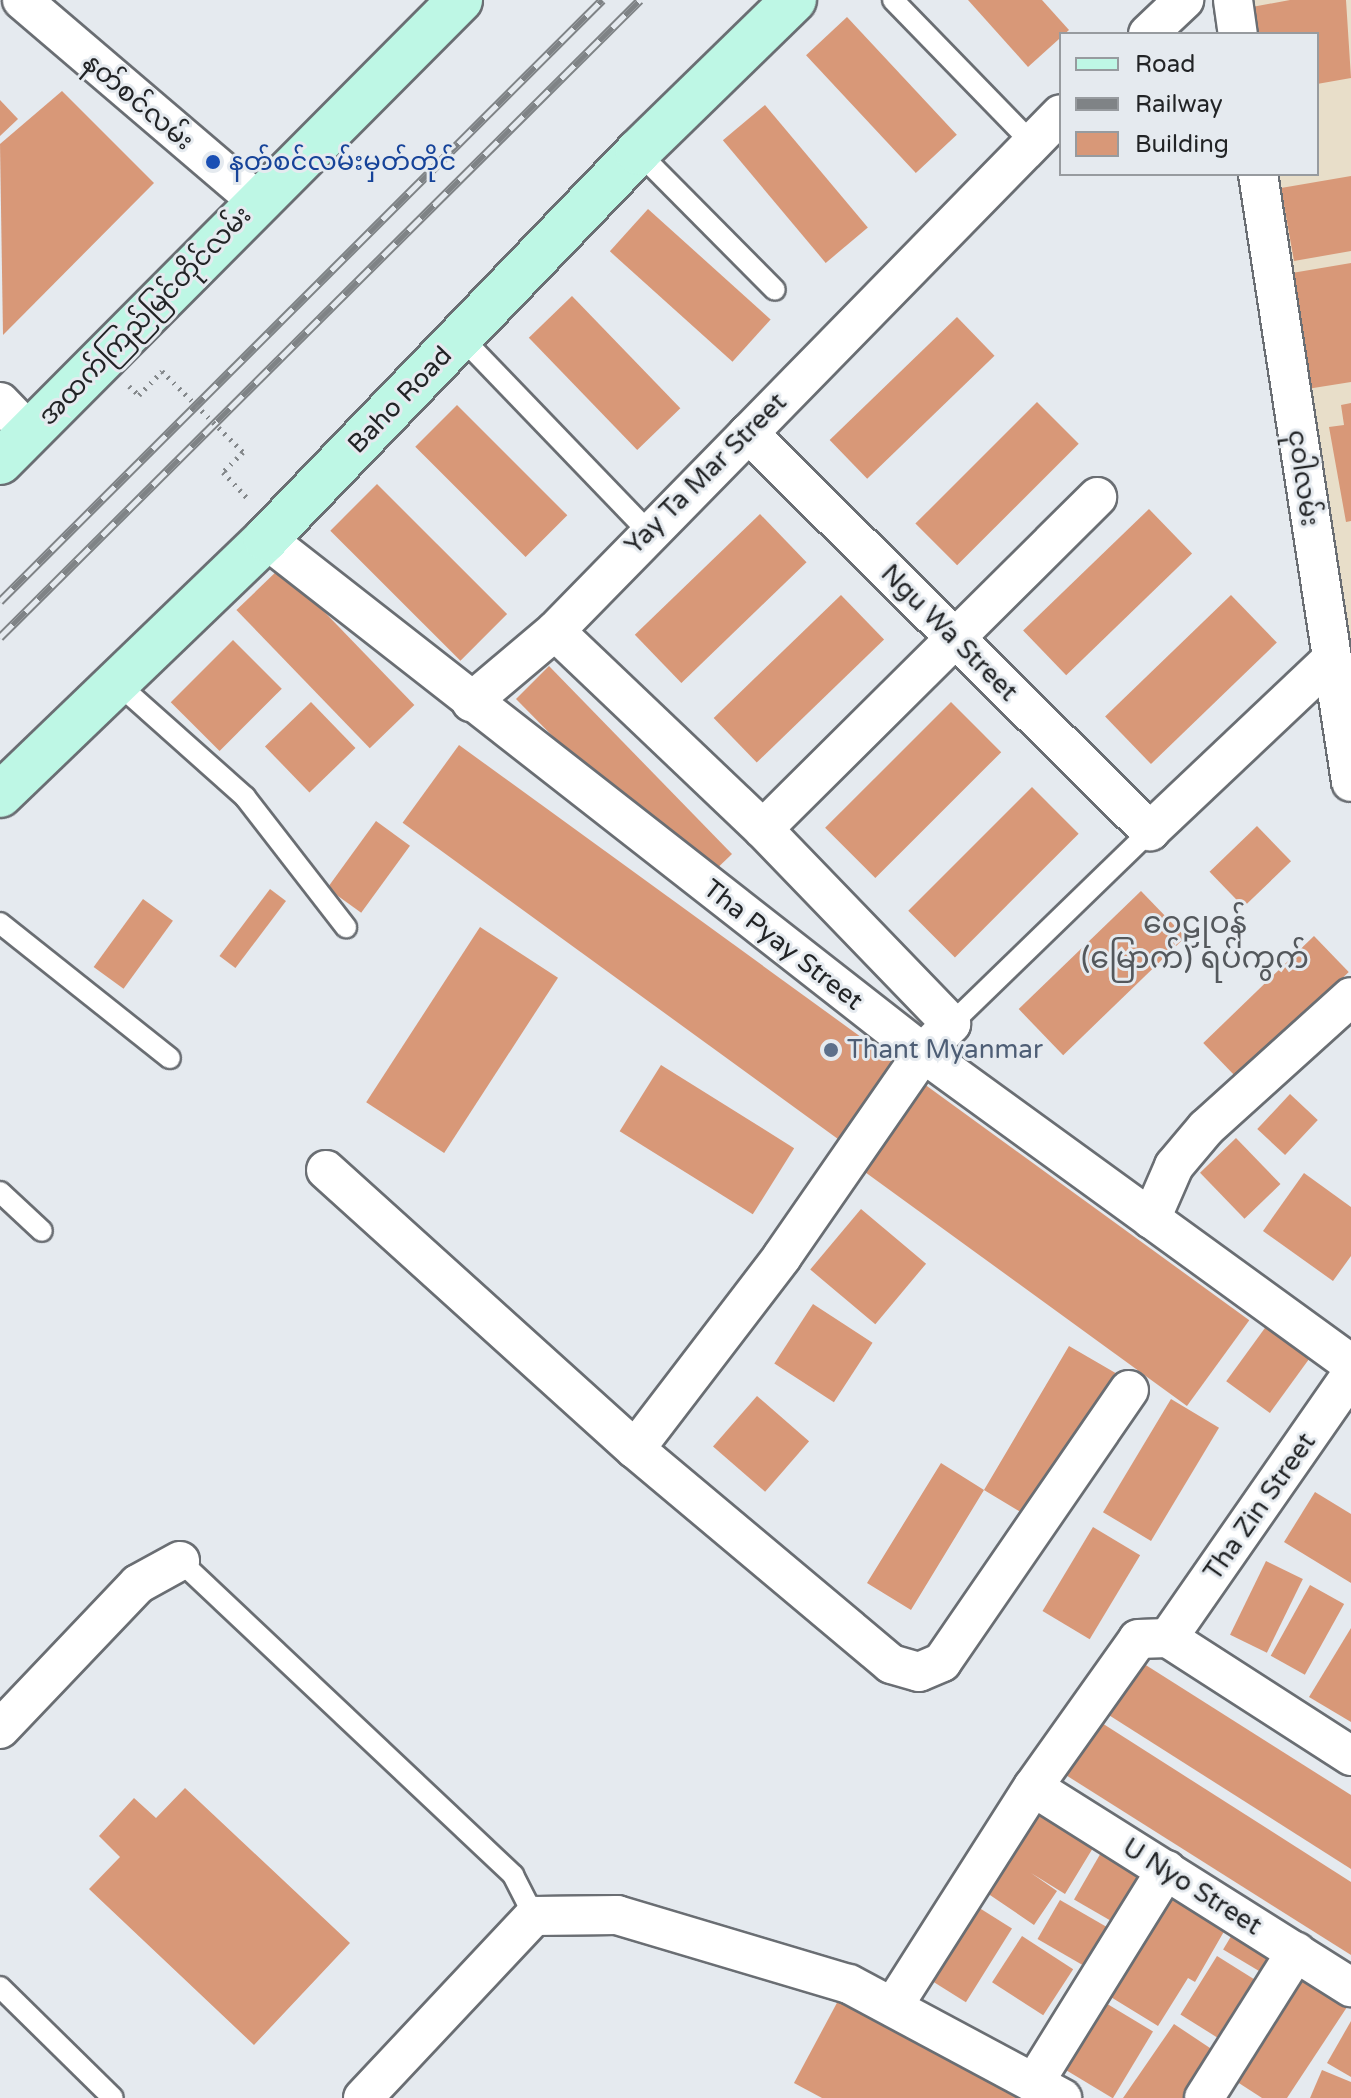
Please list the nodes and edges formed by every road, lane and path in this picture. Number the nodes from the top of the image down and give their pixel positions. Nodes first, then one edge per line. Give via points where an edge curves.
1 (460, 0) edge
2 (794, 0) edge
3 (893, 0) edge
4 (1184, 0) edge
5 (1233, 0) edge
6 (44, 9) edge
7 (1150, 32) edge
8 (1238, 32) edge
9 (1059, 116) edge
10 (1031, 142) junction
11 (638, 152) junction
12 (1258, 176) edge
13 (257, 201) junction
14 (775, 290) dead end
15 (461, 337) junction
16 (162, 371) dead end
17 (0, 402) edge
18 (748, 433) junction
19 (15, 448) edge
20 (1097, 497) dead end
21 (648, 531) junction
22 (271, 533) junction
23 (555, 631) junction
24 (956, 641) junction
25 (1329, 662) junction
26 (116, 682) junction
27 (471, 702) junction
28 (1351, 782) edge
29 (0, 795) edge
30 (763, 829) junction
31 (1150, 831) junction
32 (0, 923) edge
33 (346, 927) dead end
34 (1351, 997) edge
35 (951, 1024) junction
36 (923, 1053) junction
37 (170, 1058) dead end
38 (326, 1170) dead end
39 (0, 1192) edge
40 (1151, 1219) junction
41 (42, 1231) dead end
42 (1351, 1364) edge
43 (1351, 1375) edge
44 (1129, 1390) dead end
45 (635, 1449) junction
46 (180, 1561) joint
47 (1168, 1638) junction
48 (0, 1729) edge
49 (1351, 1756) edge
50 (1033, 1787) junction
51 (1166, 1870) junction
52 (534, 1916) junction
53 (1296, 1952) junction
54 (0, 1987) edge
55 (1351, 1987) edge
56 (894, 2005) junction
57 (1048, 2090) edge
58 (113, 2098) edge
59 (363, 2098) edge
60 (1204, 2098) edge

1 - 13 main road, အထက်ကြည်မြင်တိုင်လမ်း
2 - 11 main road, Baho Road
3 - 10 lane
4 - 7 street
5 - 8 street
6 - 13 street, နတ်စင်လမ်း
9 - 10 street, Yay Ta Mar Street
10 - 18 street, Yay Ta Mar Street
11 - 14 lane
11 - 15 main road, Baho Road
12 - 25 street, ငုဝါလမ်း
13 - 19 main road, အထက်ကြည်မြင်တိုင်လမ်း
15 - 21 lane
15 - 22 main road, Baho Road
16 - 22 path, bridge via 243,452 223,472
17 - 19 street
18 - 21 street, Yay Ta Mar Street
18 - 24 street, Ngu Wa Street
20 - 24 street
21 - 23 street, Yay Ta Mar Street
22 - 26 main road, Baho Road
22 - 27 street, Tha Pyay Street
23 - 27 street, Yay Ta Mar Street
23 - 30 street
24 - 30 street
24 - 31 street, Ngu Wa Street
25 - 28 street, ငုဝါလမ်း
25 - 31 street
26 - 29 main road, Baho Road
26 - 33 lane via 245,797
27 - 36 street, Tha Pyay Street
30 - 35 street
31 - 35 lane
32 - 37 lane
34 - 40 street via 1206,1128 1174,1166
35 - 36 street
36 - 40 street, Tha Pyay Street
36 - 45 street via 782,1257
38 - 45 street
39 - 41 lane
40 - 42 street, Tha Pyay Street
43 - 47 street, Tha Zin Street
44 - 45 street via 942,1662 919,1672 891,1664
46 - 48 street via 138,1584
46 - 52 lane via 513,1875
47 - 49 street
47 - 50 street via 1138,1639
50 - 51 street, U Nyo Street
50 - 56 street
51 - 53 street, U Nyo Street
51 - 57 street
52 - 56 street via 617,1915 737,1947 849,1984
52 - 59 street
53 - 55 street, U Nyo Street
53 - 60 street
54 - 58 lane
56 - 57 street

